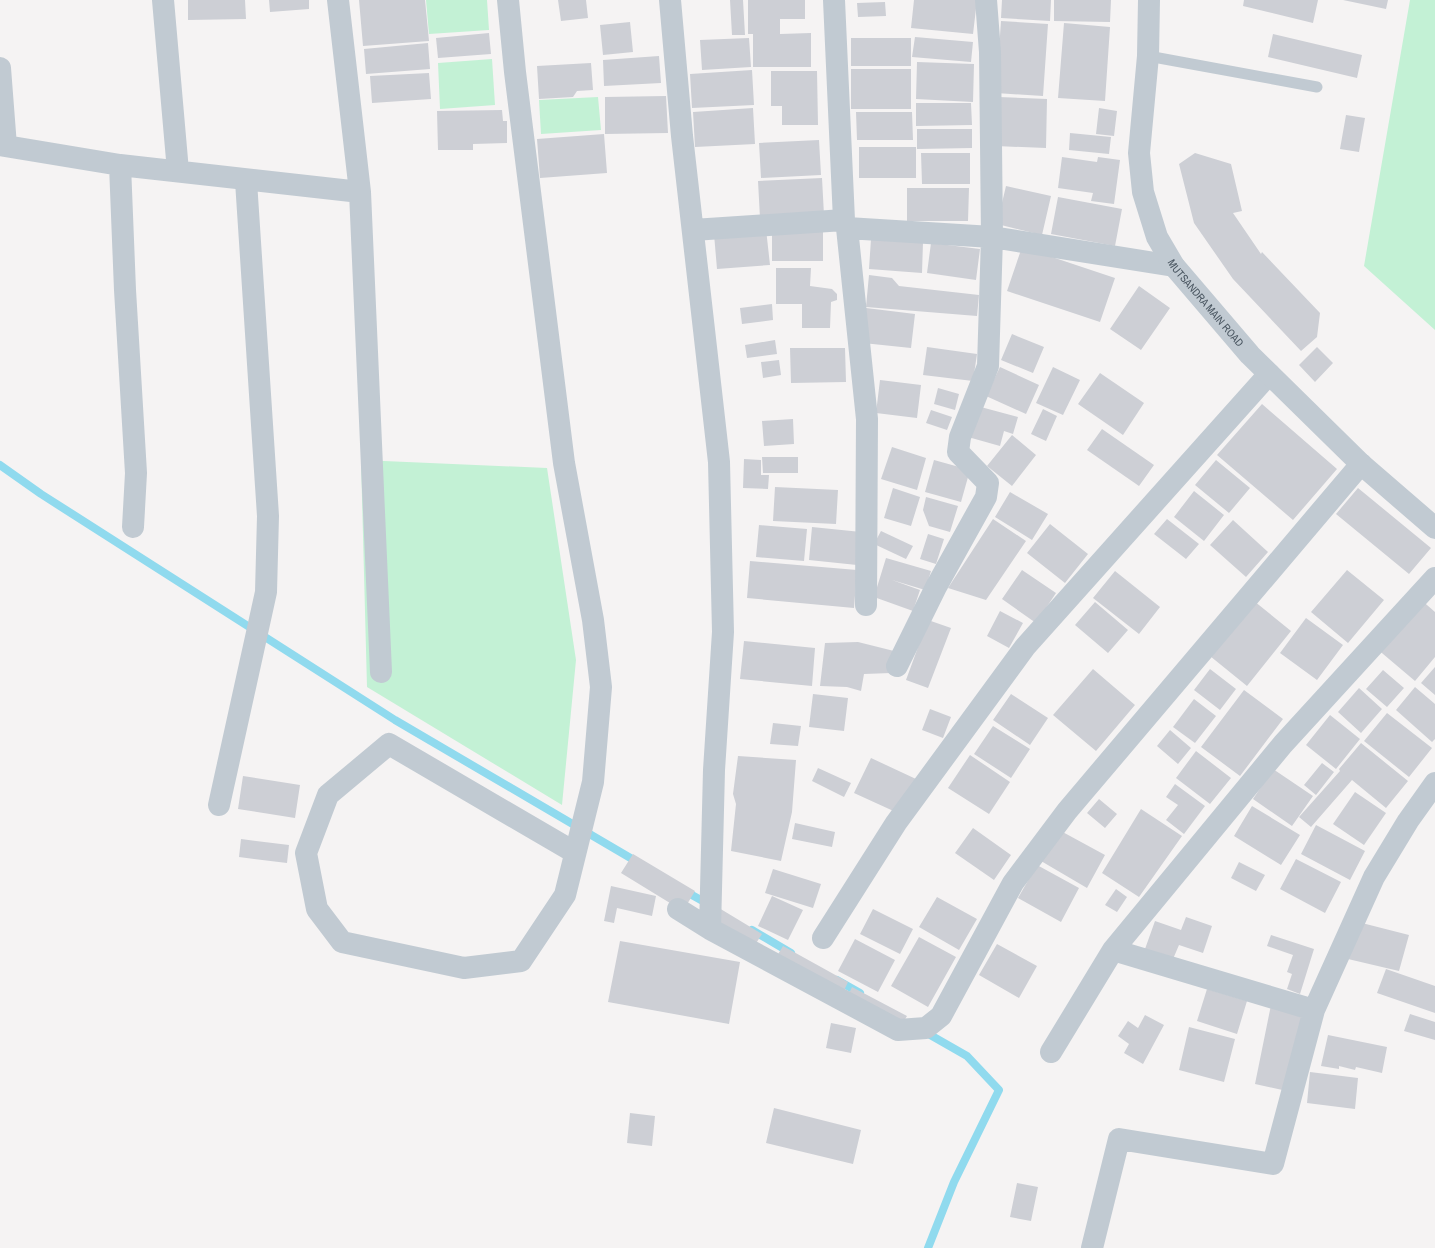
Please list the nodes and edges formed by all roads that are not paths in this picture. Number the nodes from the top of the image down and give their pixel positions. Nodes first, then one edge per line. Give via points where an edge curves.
1 (163, 0) edge
2 (338, 0) edge
3 (508, 0) edge
4 (670, 0) edge
5 (834, 0) edge
6 (986, 0) edge
7 (1149, 0) edge
8 (1148, 56) junction
9 (0, 68) edge
10 (1317, 87) dead end
11 (3, 146) edge
12 (120, 165) junction
13 (178, 171) junction
14 (246, 181) junction
15 (360, 192) junction
16 (846, 224) junction
17 (693, 230) junction
18 (992, 237) junction
19 (1174, 266) junction
20 (1269, 374) junction
21 (1361, 464) junction
22 (134, 527) dead end
23 (1435, 528) edge
24 (1435, 578) edge
25 (866, 605) dead end
26 (897, 666) dead end
27 (381, 672) dead end
28 (1435, 783) edge
29 (219, 805) dead end
30 (574, 852) junction
31 (678, 909) dead end
32 (710, 929) junction
33 (823, 938) dead end
34 (1113, 950) junction
35 (1314, 1010) junction
36 (1050, 1052) dead end
37 (1092, 1248) edge

1 - 13 street
2 - 15 street
3 - 30 street via 564,463 593,620 601,687 593,782
4 - 17 street
5 - 16 street
6 - 18 street via 990,52
7 - 8 street, MUTSANDRA MAIN ROAD
8 - 10 lane
8 - 19 street, MUTSANDRA MAIN ROAD via 1139,153 1143,192 1157,237
9 - 11 street
11 - 12 street
12 - 13 street
12 - 22 street via 136,473
13 - 14 street
14 - 15 street
14 - 29 street via 268,516 266,592
15 - 27 street
16 - 17 street
16 - 18 street
16 - 25 street via 867,419
17 - 32 street via 718,462 723,632 714,770
18 - 19 street
18 - 26 street via 988,366 960,436 958,452 988,483 986,497 936,586
19 - 20 street, MUTSANDRA MAIN ROAD
20 - 21 street, MUTSANDRA MAIN ROAD
20 - 33 street via 1025,647 896,824
21 - 23 street, MUTSANDRA MAIN ROAD
21 - 32 street via 1067,811 1013,883 941,1016 926,1028 898,1030
24 - 34 street via 1283,744
28 - 35 street via 1374,877
30 - 30 street via 565,895 521,961 464,968 342,942 317,909 306,853 328,795 389,744
31 - 32 street
34 - 35 street
34 - 36 street
35 - 37 street via 1273,1164 1119,1139

